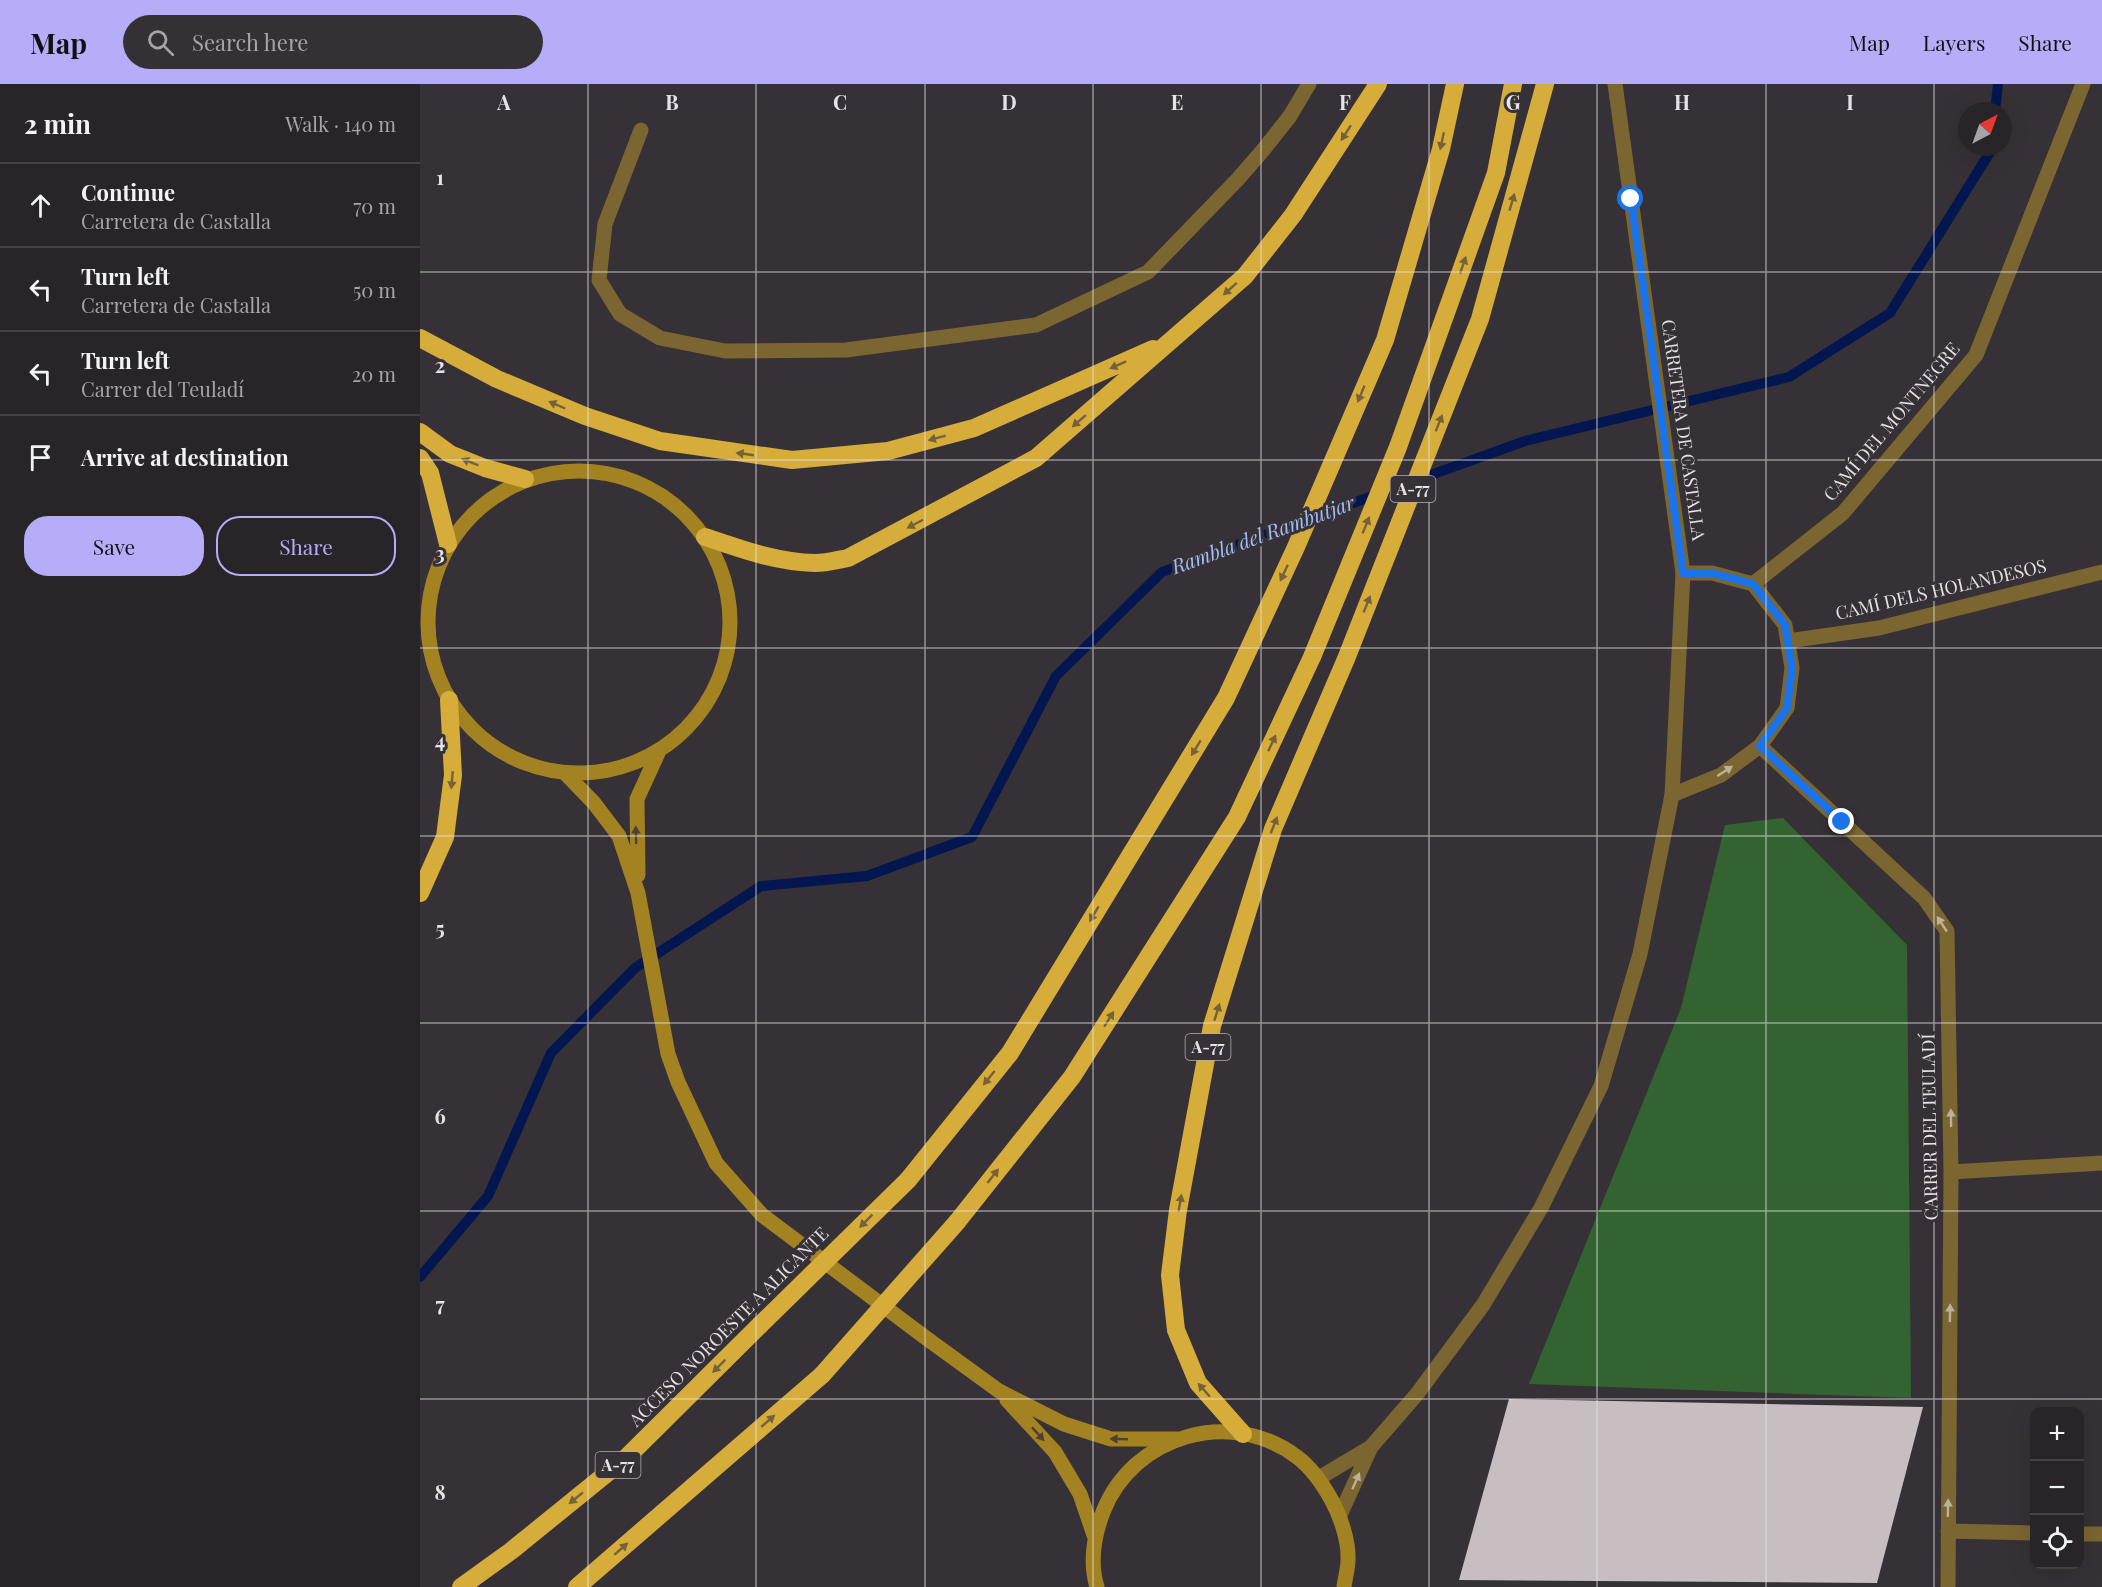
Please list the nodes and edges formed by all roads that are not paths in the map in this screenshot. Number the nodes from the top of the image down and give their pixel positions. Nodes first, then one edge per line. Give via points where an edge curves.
1 (1309, 84) edge
2 (1378, 84) edge
3 (1455, 84) edge
4 (1513, 84) edge
5 (1545, 84) edge
6 (1615, 84) edge
7 (2082, 84) edge
8 (641, 130) dead end
9 (420, 338) edge
10 (1171, 341) junction
11 (420, 432) edge
12 (420, 458) edge
13 (525, 479) junction
14 (705, 537) junction
15 (448, 544) junction
16 (2102, 572) edge
17 (1683, 573) junction
18 (1753, 584) junction
19 (1788, 641) junction
20 (449, 700) junction
21 (1760, 746) junction
22 (659, 752) junction
23 (565, 773) junction
24 (1672, 795) junction
25 (420, 893) edge
26 (638, 893) junction
27 (2102, 1163) edge
28 (1951, 1172) junction
29 (999, 1391) junction
30 (1243, 1434) junction
31 (1177, 1438) junction
32 (1371, 1447) junction
33 (1318, 1478) junction
34 (1340, 1515) junction
35 (1948, 1531) junction
36 (2030, 1533) edge
37 (1094, 1534) junction
38 (2084, 1534) edge
39 (2102, 1534) edge
40 (461, 1587) edge
41 (577, 1587) edge
42 (1097, 1587) edge
43 (1344, 1587) edge
44 (1948, 1587) edge

1 - 8 street via 1258,157 1148,272 1036,325 846,350 725,351 660,338 620,314 599,280 605,224
2 -> 10 highway via 1293,215 1245,276
3 -> 40 highway, ACCESO NOROESTE A ALICANTE / A-77, bridge via 1441,149 1385,340 1296,547 1226,698 1010,1053 908,1180 627,1457
41 -> 4 highway, A-77, bridge via 822,1375 957,1222 1072,1077 1237,818 1312,657 1398,447 1496,173
30 -> 5 highway, A-77 via 1198,1383 1176,1330 1170,1275 1212,1026 1273,829 1346,659 1480,319
6 - 17 street, CARRETERA DE CASTALLA
7 - 18 street, CAMÍ DEL MONTNEGRE via 1976,355 1843,513
10 -> 9 highway via 974,428 888,451 792,460 660,441 585,417 497,379
10 -> 14 highway via 1036,458 848,558 817,563 784,560
13 -> 11 highway via 450,454
12 - 15 highway via 430,473
13 - 14 main road via 564,470 605,472 644,484 678,506
13 - 15 main road via 481,505
14 - 22 main road via 723,573 731,614 728,654 714,692 690,725
15 - 20 main road via 432,582 427,622 433,663
16 - 19 street, CAMÍ DELS HOLANDESOS via 1879,628
17 - 18 street via 1712,573
17 - 24 street, CARRETERA DE CASTALLA
18 - 19 street via 1785,625
19 - 21 street via 1792,668 1787,708
20 - 23 main road via 480,736 509,755
20 -> 25 highway via 453,775 445,837
24 -> 21 street via 1721,775
28 -> 21 street, CARRER DEL TEULADÍ via 1947,931 1924,898
22 - 23 main road via 613,770
26 -> 22 main road via 637,799
23 - 26 main road via 619,836
24 - 32 street, CARRETERA DE CASTALLA via 1640,954 1601,1086 1541,1208 1483,1305 1417,1394
26 - 29 main road via 668,1054 716,1163 762,1215
27 - 28 street
35 -> 28 street, CARRER DEL TEULADÍ
31 -> 29 main road via 1111,1439 1064,1424
29 -> 37 main road via 1054,1452 1080,1494
30 - 31 main road via 1210,1432
30 - 33 main road via 1280,1447
31 - 37 main road via 1132,1468 1110,1494
32 - 33 street
34 -> 32 street
33 - 34 main road
34 - 43 main road via 1349,1559
35 - 36 street
35 - 44 street, CARRER DEL TEULADÍ
37 - 42 main road via 1093,1575
38 - 39 street

